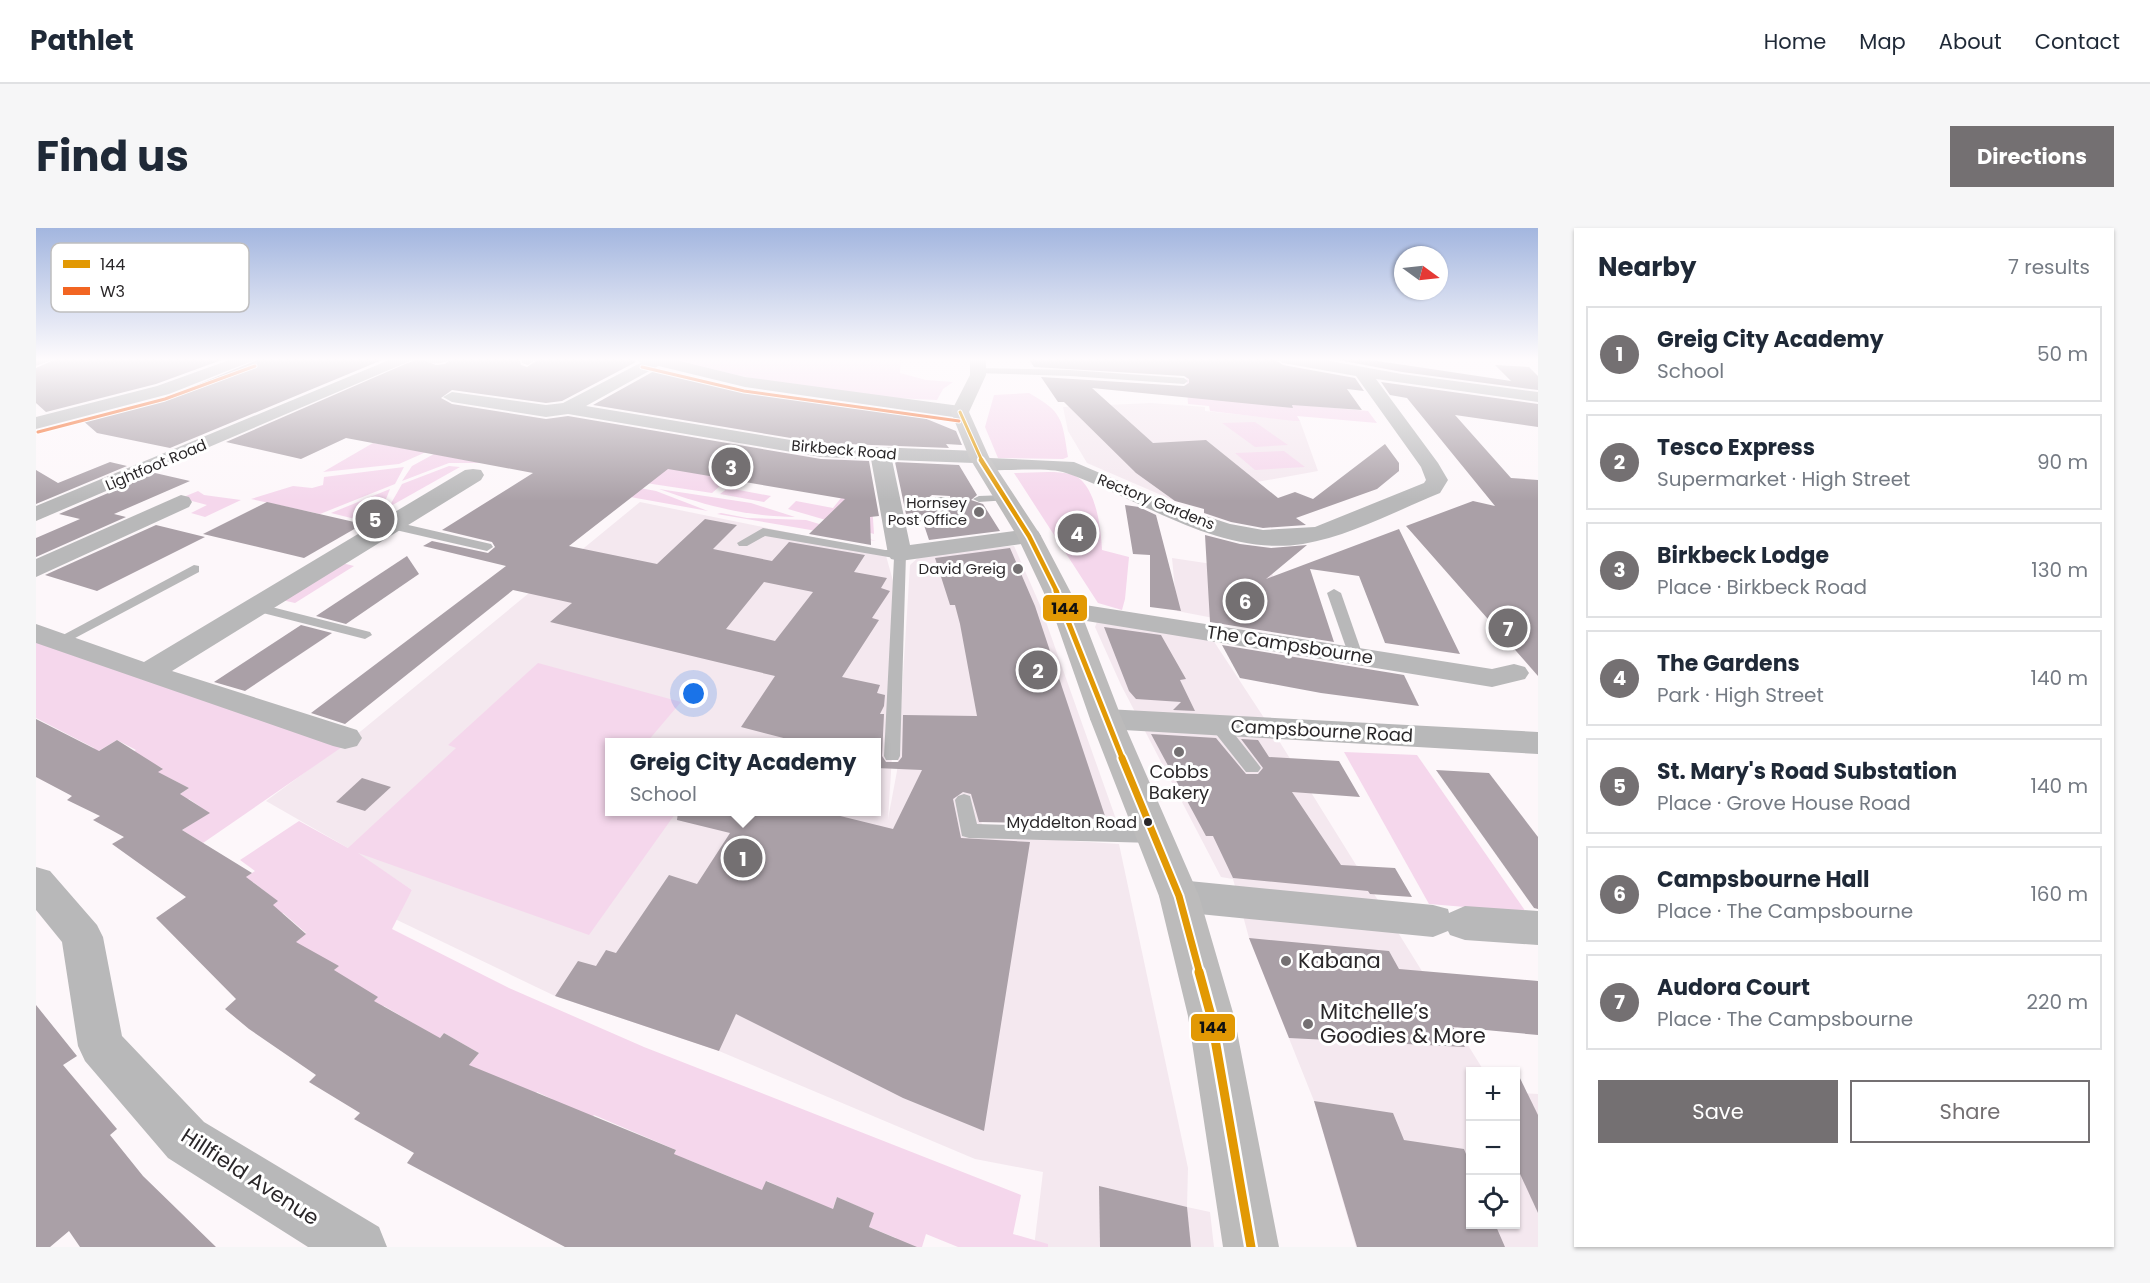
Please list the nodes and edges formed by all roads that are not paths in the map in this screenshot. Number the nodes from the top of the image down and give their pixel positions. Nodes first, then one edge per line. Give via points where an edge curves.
1 (106, 406) edge
2 (296, 406) edge
3 (509, 406) edge
4 (572, 406) edge
5 (914, 406) edge
6 (962, 406) edge
7 (1386, 406) edge
8 (568, 408) junction
9 (960, 412) junction
10 (36, 423) edge
11 (189, 451) junction
12 (880, 454) junction
13 (219, 458) dead end
14 (982, 461) junction
15 (473, 475) dead end
16 (1004, 498) junction
17 (980, 499) dead end
18 (932, 500) dead end
19 (945, 500) dead end
20 (181, 502) dead end
21 (36, 514) edge
22 (391, 525) junction
23 (1029, 536) junction
24 (742, 543) dead end
25 (487, 547) dead end
26 (900, 554) junction
27 (194, 568) dead end
28 (36, 569) edge
29 (1334, 594) dead end
30 (256, 607) junction
31 (1066, 610) junction
32 (365, 635) dead end
33 (47, 637) edge
34 (1356, 656) junction
35 (147, 673) junction
36 (1514, 674) dead end
37 (1106, 719) junction
38 (1218, 725) junction
39 (345, 738) dead end
40 (1538, 743) edge
41 (892, 756) dead end
42 (1252, 768) dead end
43 (964, 800) dead end
44 (1154, 836) junction
45 (36, 882) edge
46 (1179, 896) junction
47 (1538, 928) edge
48 (359, 1247) edge
49 (1251, 1247) edge

1 - 10 street
2 - 11 street, Lightfoot Road
3 - 8 street via 546,411
4 - 8 street
5 - 9 street
6 - 9 main road
7 - 14 street, Rectory Gardens via 1437,480 1432,488 1321,533 1281,537 1226,530 1179,515 1067,466
8 - 12 street, Birkbeck Road via 820,451
9 - 14 main road
11 - 13 street
11 - 21 street, Lightfoot Road
12 - 14 street, Birkbeck Road
12 - 26 street
14 - 16 main road
15 - 22 street
16 - 17 lane
16 - 23 main road
18 - 19 lane
20 - 28 street
22 - 25 lane
22 - 30 street
23 - 26 street
23 - 31 main road
24 - 26 lane via 763,532
26 - 41 lane
27 - 33 lane
29 - 34 lane
30 - 32 lane
30 - 35 street
31 - 34 street, The Campsbourne
31 - 37 main road
33 - 35 street
34 - 36 street, The Campsbourne via 1492,678
35 - 39 street
37 - 38 street, Campsbourne Road
37 - 44 main road
38 - 40 street, Campsbourne Road
38 - 42 lane
43 - 44 lane via 969,831
44 - 46 main road
45 - 48 street, Hillfield Avenue via 82,937 101,1046 186,1140
46 - 47 street
46 - 49 main road via 1211,1016

